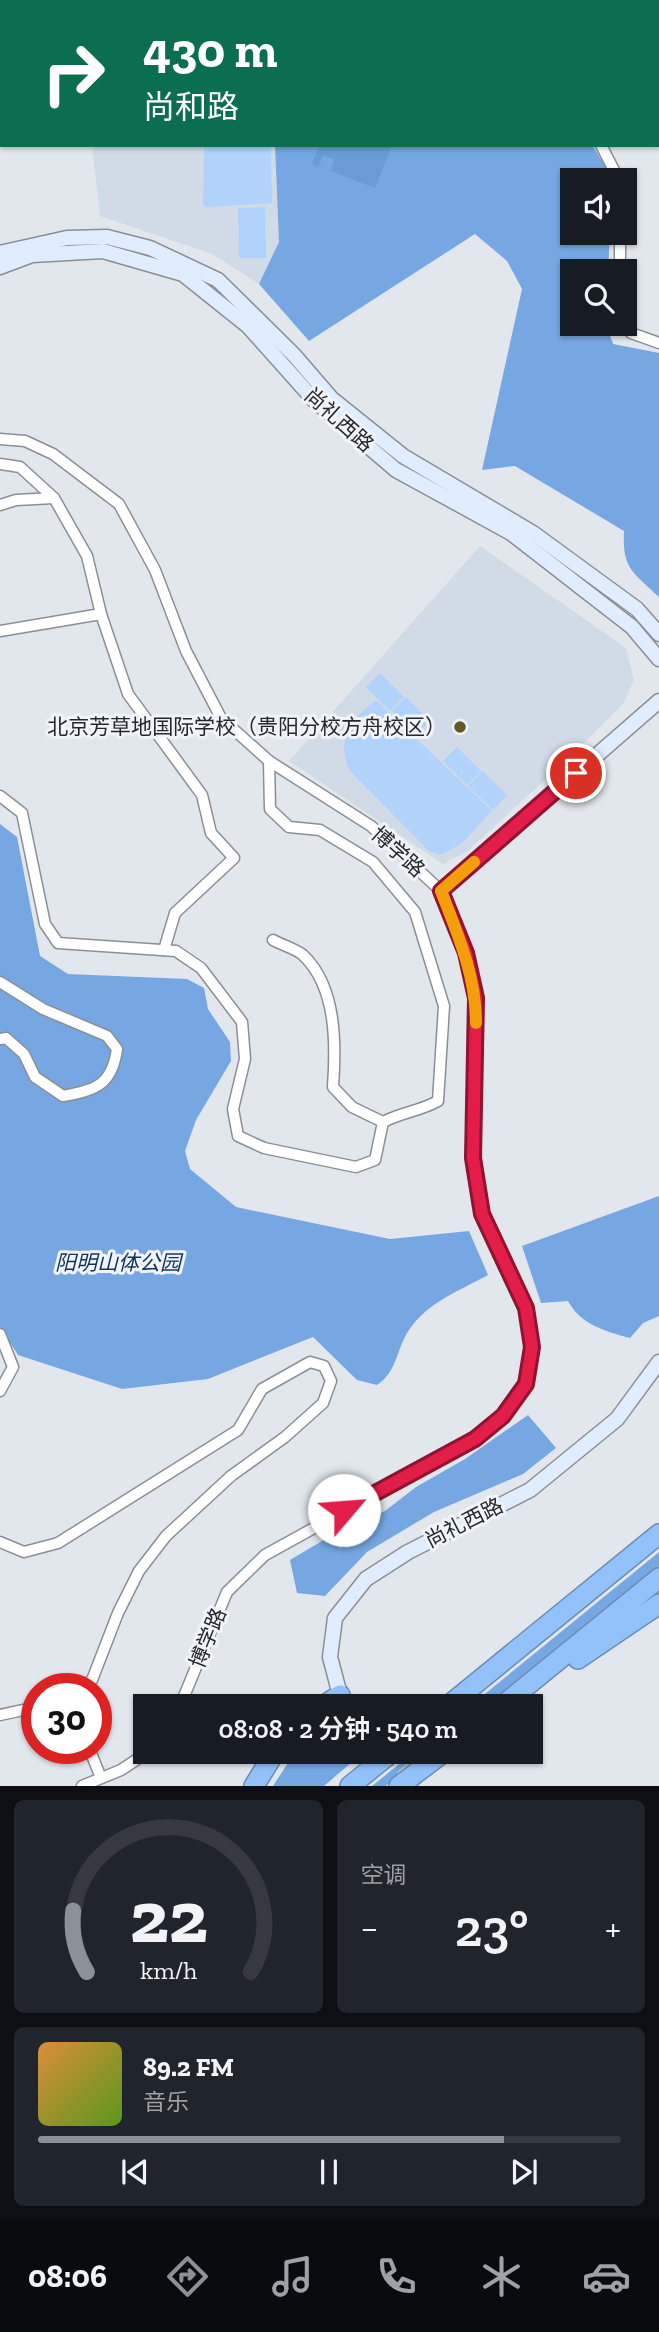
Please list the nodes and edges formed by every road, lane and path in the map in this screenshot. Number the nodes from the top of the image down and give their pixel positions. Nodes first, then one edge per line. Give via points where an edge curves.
1 (602, 147) edge
2 (613, 168) edge
3 (0, 253) edge
4 (0, 267) edge
5 (637, 335) edge
6 (659, 343) edge
7 (0, 439) edge
8 (0, 464) edge
9 (54, 498) junction
10 (0, 505) edge
11 (102, 614) junction
12 (0, 631) edge
13 (659, 634) edge
14 (659, 659) edge
15 (659, 701) edge
16 (269, 761) junction
17 (0, 796) edge
18 (441, 891) junction
19 (273, 940) dead end
20 (164, 950) junction
21 (0, 982) edge
22 (0, 1039) edge
23 (383, 1122) junction
24 (0, 1334) edge
25 (659, 1362) edge
26 (0, 1391) edge
27 (659, 1534) edge
28 (0, 1542) edge
29 (659, 1578) edge
30 (659, 1604) edge
31 (95, 1673) edge
32 (185, 1694) edge
33 (343, 1694) edge
34 (463, 1694) edge
35 (517, 1694) edge
36 (526, 1694) edge
37 (21, 1710) edge
38 (0, 1715) edge
39 (133, 1760) edge
40 (95, 1764) edge
41 (268, 1764) edge
42 (377, 1764) edge
43 (428, 1764) edge
44 (101, 1778) junction
45 (82, 1786) edge
46 (254, 1786) edge
47 (350, 1786) edge
48 (398, 1786) edge

1 - 2 street
3 - 13 street, 尚礼西路 via 67,238 107,237 150,248 218,280 332,399 403,456 533,533 637,609
4 - 14 street, 尚礼西路 via 32,255 103,251 183,274 248,326 315,401 396,470 511,533 632,627
5 - 6 street
7 - 16 street, 博学路 via 26,440 53,454 119,505 155,570 186,651 221,718
8 - 9 street via 20,467
9 - 10 street via 16,499
9 - 11 street via 87,556
11 - 12 street
11 - 20 street via 128,694 202,795 211,833 234,858 175,913
15 - 18 street
16 - 18 street, 博学路 via 371,826
16 - 23 street via 270,809 289,827 320,830 373,862 415,912 444,1006 439,1101
17 - 20 street via 22,813 45,924 58,943
18 - 32 street, 博学路 via 466,953 476,998 473,1158 482,1214 526,1308 532,1347 526,1384 503,1416 475,1439 265,1555 227,1592
19 - 23 street via 303,955 324,988 336,1042 334,1087 352,1107
20 - 23 street via 176,951 201,968 242,1022 245,1059 233,1109 238,1136 264,1148 356,1167 375,1160
21 - 22 street via 43,1009 107,1036 117,1049 115,1063 106,1081 89,1091 63,1096 35,1077 24,1054 6,1038
24 - 26 street via 13,1367
25 - 33 street, 尚礼西路 via 617,1419 530,1490 408,1552 366,1579 335,1618 330,1657
27 - 34 highway
28 - 31 street via 24,1552 58,1543 238,1430 262,1389 310,1362 324,1366 331,1381 323,1403 166,1536 139,1571
29 - 35 highway
30 - 36 highway
37 - 38 street
39 - 44 street
40 - 44 street
41 - 46 highway
42 - 47 highway
43 - 48 highway
44 - 45 street

